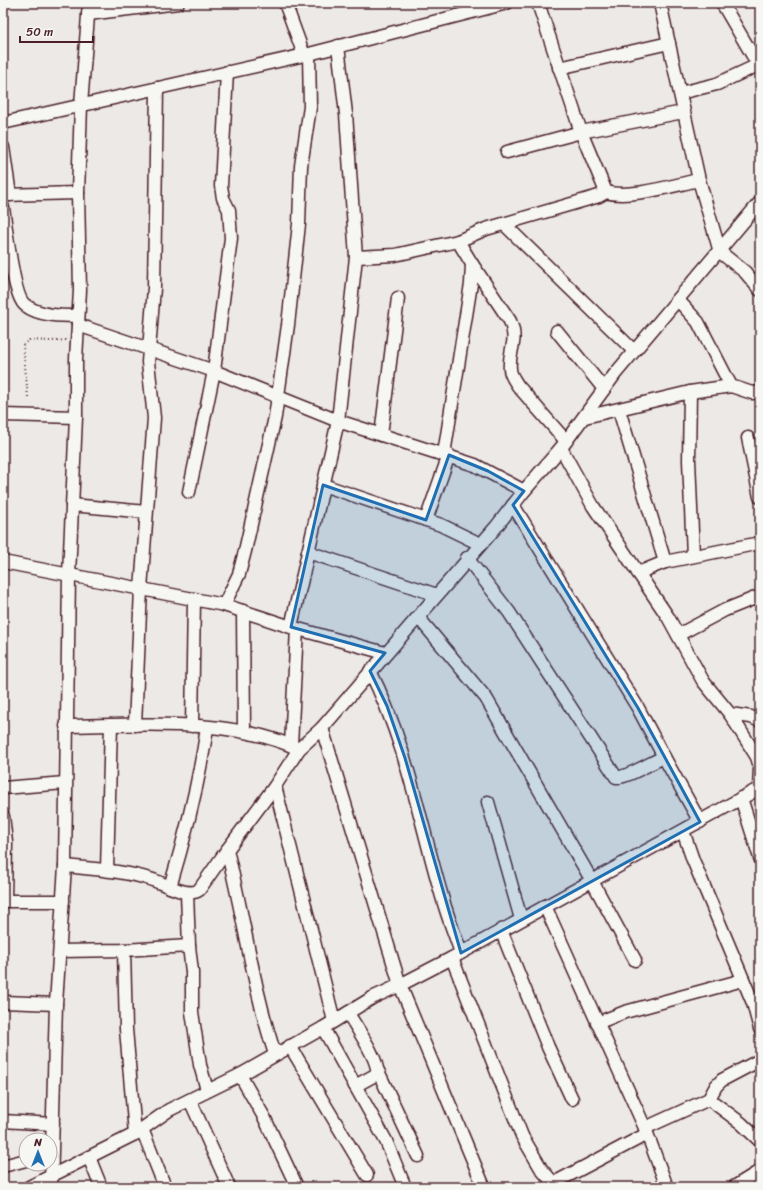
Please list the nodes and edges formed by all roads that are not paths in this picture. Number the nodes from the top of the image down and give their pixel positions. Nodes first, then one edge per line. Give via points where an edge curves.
1 (178, 3) edge
2 (285, 3) edge
3 (507, 3) edge
4 (538, 3) edge
5 (660, 3) edge
6 (722, 3) edge
7 (88, 8) edge
8 (669, 43) junction
9 (338, 46) junction
10 (307, 55) junction
11 (758, 61) edge
12 (559, 68) junction
13 (227, 72) junction
14 (157, 88) junction
15 (680, 92) junction
16 (80, 105) junction
17 (683, 112) junction
18 (3, 123) edge
19 (581, 132) junction
20 (3, 147) edge
21 (507, 152) dead end
22 (699, 180) junction
23 (606, 192) junction
24 (78, 193) junction
25 (6, 195) edge
26 (760, 202) edge
27 (3, 208) edge
28 (504, 224) junction
29 (458, 241) junction
30 (720, 252) junction
31 (356, 257) junction
32 (472, 264) junction
33 (760, 290) edge
34 (398, 298) dead end
35 (678, 300) junction
36 (78, 320) junction
37 (557, 331) dead end
38 (149, 348) junction
39 (634, 352) junction
40 (214, 371) junction
41 (731, 386) junction
42 (604, 389) junction
43 (690, 392) junction
44 (760, 392) edge
45 (279, 396) junction
46 (619, 410) junction
47 (3, 415) edge
48 (76, 417) junction
49 (585, 417) junction
50 (338, 421) junction
51 (381, 435) junction
52 (748, 438) dead end
53 (564, 444) junction
54 (446, 455) junction
55 (323, 485) junction
56 (524, 491) junction
57 (189, 492) dead end
58 (760, 497) edge
59 (72, 505) junction
60 (513, 505) junction
61 (146, 512) junction
62 (426, 520) junction
63 (760, 543) edge
64 (480, 544) junction
65 (308, 552) junction
66 (693, 556) junction
67 (467, 558) junction
68 (3, 562) edge
69 (665, 562) junction
70 (638, 573) junction
71 (69, 575) junction
72 (141, 589) junction
73 (436, 595) junction
74 (760, 596) edge
75 (194, 599) junction
76 (224, 605) junction
77 (244, 611) junction
78 (418, 617) junction
79 (294, 628) junction
80 (678, 635) junction
81 (385, 653) junction
82 (370, 670) junction
83 (730, 714) junction
84 (760, 721) edge
85 (111, 725) junction
86 (135, 725) junction
87 (66, 726) junction
88 (192, 726) junction
89 (207, 728) junction
90 (322, 728) junction
91 (244, 731) junction
92 (295, 747) junction
93 (664, 756) junction
94 (65, 783) junction
95 (275, 786) junction
96 (3, 788) edge
97 (759, 788) edge
98 (741, 798) junction
99 (488, 802) dead end
100 (3, 816) edge
101 (700, 822) junction
102 (683, 831) junction
103 (227, 850) junction
104 (760, 858) edge
105 (65, 866) junction
106 (107, 870) junction
107 (591, 879) junction
108 (170, 887) junction
109 (188, 892) junction
110 (4, 901) edge
111 (63, 901) junction
112 (545, 906) junction
113 (521, 919) junction
114 (501, 930) junction
115 (189, 946) junction
116 (124, 950) junction
117 (60, 951) junction
118 (456, 955) junction
119 (635, 960) dead end
120 (743, 980) junction
121 (400, 985) junction
122 (3, 1002) edge
123 (56, 1004) junction
124 (348, 1013) junction
125 (334, 1021) junction
126 (597, 1023) junction
127 (323, 1028) junction
128 (760, 1029) edge
129 (290, 1046) junction
130 (275, 1054) junction
131 (760, 1060) edge
132 (378, 1071) junction
133 (240, 1075) junction
134 (355, 1086) junction
135 (207, 1090) junction
136 (572, 1099) dead end
137 (709, 1099) junction
138 (190, 1100) junction
139 (3, 1121) edge
140 (53, 1124) junction
141 (138, 1131) junction
142 (646, 1131) junction
143 (52, 1132) edge
144 (760, 1140) edge
145 (89, 1156) junction
146 (418, 1156) dead end
147 (18, 1162) edge
148 (3, 1166) edge
149 (760, 1171) edge
150 (367, 1175) dead end
151 (52, 1181) edge
152 (556, 1185) edge
153 (29, 1187) edge
154 (101, 1187) edge
155 (166, 1187) edge
156 (229, 1187) edge
157 (297, 1187) edge
158 (405, 1187) edge
159 (484, 1187) edge
160 (667, 1187) edge
161 (734, 1187) edge

1 - 7 street
2 - 10 street
3 - 9 street
4 - 12 street
5 - 8 street
6 - 11 street
7 - 16 street
8 - 12 street
8 - 15 street
9 - 10 street
9 - 31 street via 346,114
10 - 13 street
10 - 45 street via 310,107 301,166 296,260
11 - 15 street via 718,84
12 - 19 street
13 - 14 street
13 - 40 street via 221,186 229,210 231,238
14 - 16 street
14 - 38 street via 154,288
15 - 17 street
16 - 18 street
16 - 24 street
17 - 19 street
17 - 22 street
19 - 21 street
19 - 23 street
20 - 25 street
22 - 23 street via 628,194 615,195
22 - 30 street
23 - 28 street
24 - 25 street
24 - 36 street
26 - 30 street
27 - 36 street via 16,286 22,303 45,313
28 - 29 street
28 - 39 street
29 - 31 street via 395,255
29 - 32 street
30 - 33 street via 744,272
30 - 35 street
31 - 50 street
32 - 53 street via 514,330 515,340 510,369 512,376
32 - 54 street
34 - 51 street
35 - 39 street
35 - 41 street via 698,322
36 - 38 street
36 - 48 street
37 - 42 street
38 - 40 street
38 - 61 street via 154,418
39 - 42 street
40 - 45 street
40 - 57 street
41 - 43 street
41 - 44 street via 752,393
42 - 49 street
43 - 46 street
43 - 66 street via 689,460
45 - 50 street
45 - 76 street via 239,574
46 - 49 street
46 - 69 street
47 - 48 street
48 - 59 street
49 - 53 street
50 - 51 street
50 - 55 street
51 - 54 street
52 - 58 street
53 - 56 street
53 - 70 street via 593,506
54 - 56 street via 488,471
54 - 62 street
55 - 62 street
55 - 65 street
56 - 60 street
59 - 61 street
59 - 71 street
60 - 64 street
60 - 93 street via 638,708
61 - 72 street
62 - 64 street
63 - 66 street
64 - 67 street
65 - 73 street
65 - 79 street
66 - 69 street
67 - 73 street
67 - 93 street via 509,612 616,777 627,775
68 - 71 street
69 - 70 street
70 - 80 street
71 - 72 street
71 - 87 street
72 - 75 street
72 - 86 street
73 - 78 street
74 - 80 street via 725,610
75 - 76 street
75 - 88 street
76 - 77 street
77 - 79 street
77 - 91 street
78 - 81 street
78 - 107 street via 486,698
79 - 81 street
79 - 92 street
80 - 83 street via 702,681
81 - 82 street
82 - 90 street
82 - 118 street via 387,706 406,758
83 - 84 street
83 - 97 street via 757,757 760,767
85 - 86 street
85 - 87 street
85 - 106 street
86 - 88 street
87 - 94 street
88 - 89 street
89 - 91 street
89 - 108 street via 199,779
90 - 92 street
90 - 121 street
91 - 92 street
92 - 95 street
93 - 101 street
94 - 96 street
94 - 105 street
95 - 103 street
95 - 125 street
97 - 98 street
98 - 101 street
98 - 104 street
99 - 113 street
100 - 110 street via 6,842
101 - 102 street
102 - 107 street
102 - 120 street
103 - 109 street via 199,890
103 - 130 street via 240,900 255,978
105 - 106 street
105 - 111 street
106 - 108 street
107 - 112 street
107 - 119 street
108 - 109 street
109 - 115 street
110 - 111 street
111 - 117 street
112 - 113 street
112 - 126 street
113 - 114 street
114 - 118 street
114 - 136 street
115 - 116 street
115 - 135 street via 194,1030
116 - 117 street
116 - 141 street via 126,1029
117 - 123 street
118 - 121 street
118 - 152 street via 522,1136 538,1164
120 - 126 street via 632,1010
120 - 128 street
121 - 124 street
121 - 159 street
122 - 123 street
123 - 140 street
124 - 125 street
124 - 132 street via 375,1060
125 - 127 street
126 - 142 street
127 - 129 street
127 - 134 street
129 - 130 street
129 - 150 street
130 - 133 street
131 - 137 street via 722,1080
132 - 134 street
132 - 146 street
133 - 135 street
133 - 157 street via 264,1117
134 - 158 street via 392,1153
135 - 138 street
137 - 142 street
137 - 144 street via 741,1122
138 - 141 street via 169,1110
138 - 156 street
139 - 140 street
140 - 143 street
141 - 145 street
141 - 155 street
142 - 152 street
142 - 160 street
145 - 151 street
145 - 154 street
147 - 148 street
149 - 161 street
151 - 153 street

